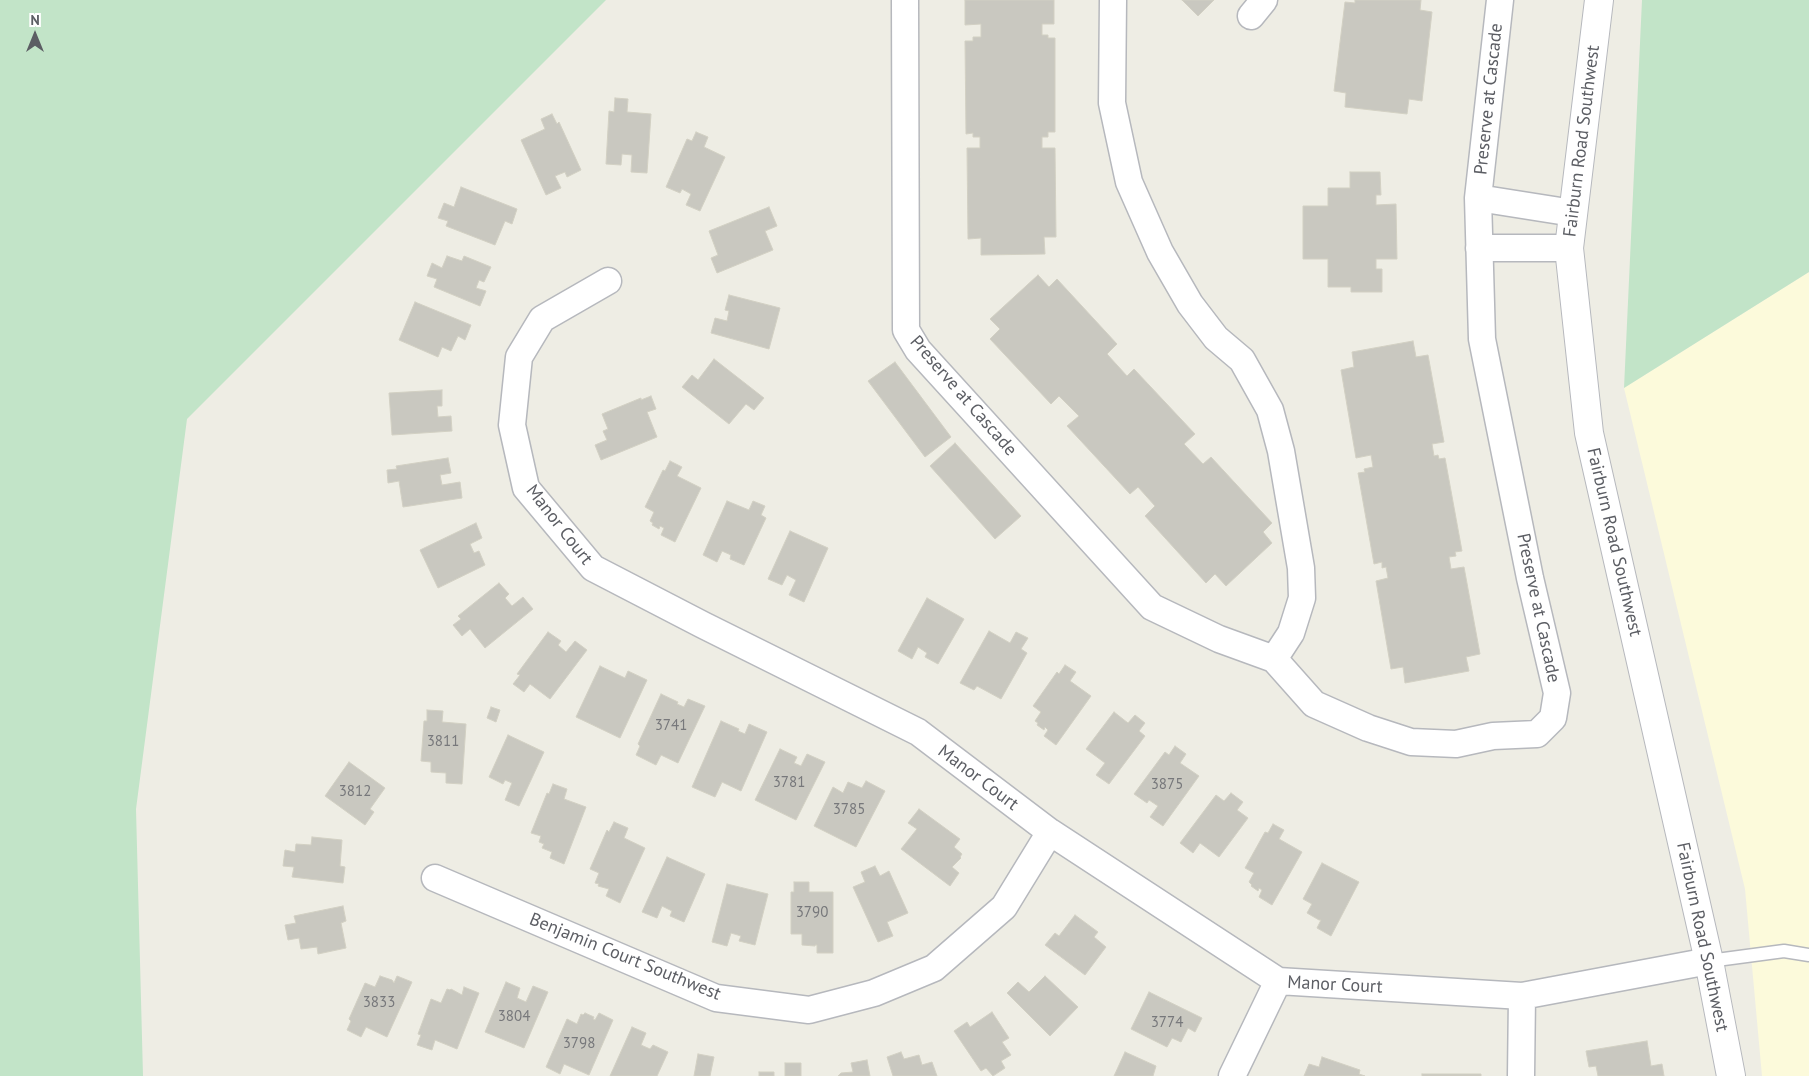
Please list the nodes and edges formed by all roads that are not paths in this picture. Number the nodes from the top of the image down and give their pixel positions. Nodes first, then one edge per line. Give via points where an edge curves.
1 (905, 0) edge
2 (1113, 0) edge
3 (1500, 0) edge
4 (1599, 0) edge
5 (1478, 198) junction
6 (1573, 213) junction
7 (1480, 248) junction
8 (1569, 248) junction
9 (608, 281) dead end
10 (1274, 659) junction
11 (1050, 832) junction
12 (435, 878) dead end
13 (1809, 955) edge
14 (1709, 961) junction
15 (1278, 981) junction
16 (1522, 996) junction
17 (1232, 1076) edge
18 (1521, 1076) edge
19 (1731, 1076) edge

1 - 10 street, Preserve at Cascade via 906,330 918,350 1152,607 1219,639
2 - 10 street via 1112,103 1129,182 1160,252 1190,304 1216,338 1242,360 1270,410 1281,451 1301,568 1302,598 1291,634
3 - 5 street, Preserve at Cascade
4 - 6 street, Fairburn Road Southwest
5 - 6 street, Preserve at Cascade
5 - 7 street, Preserve at Cascade
6 - 8 street, Fairburn Road Southwest
7 - 8 street
7 - 10 street, Preserve at Cascade via 1482,338 1530,578 1557,692 1553,718 1537,734 1493,736 1456,744 1411,742 1368,728 1314,704
8 - 14 street, Fairburn Road Southwest via 1589,433
9 - 11 street, Manor Court via 542,320 519,357 512,425 526,488 593,568 918,732
11 - 12 street, Benjamin Court Southwest via 1004,908 934,968 874,993 809,1010 716,998
11 - 15 street, Manor Court
13 - 14 lane via 1784,951
14 - 16 street, Manor Court
14 - 19 street, Fairburn Road Southwest
15 - 16 street, Manor Court
15 - 17 street
16 - 18 street

